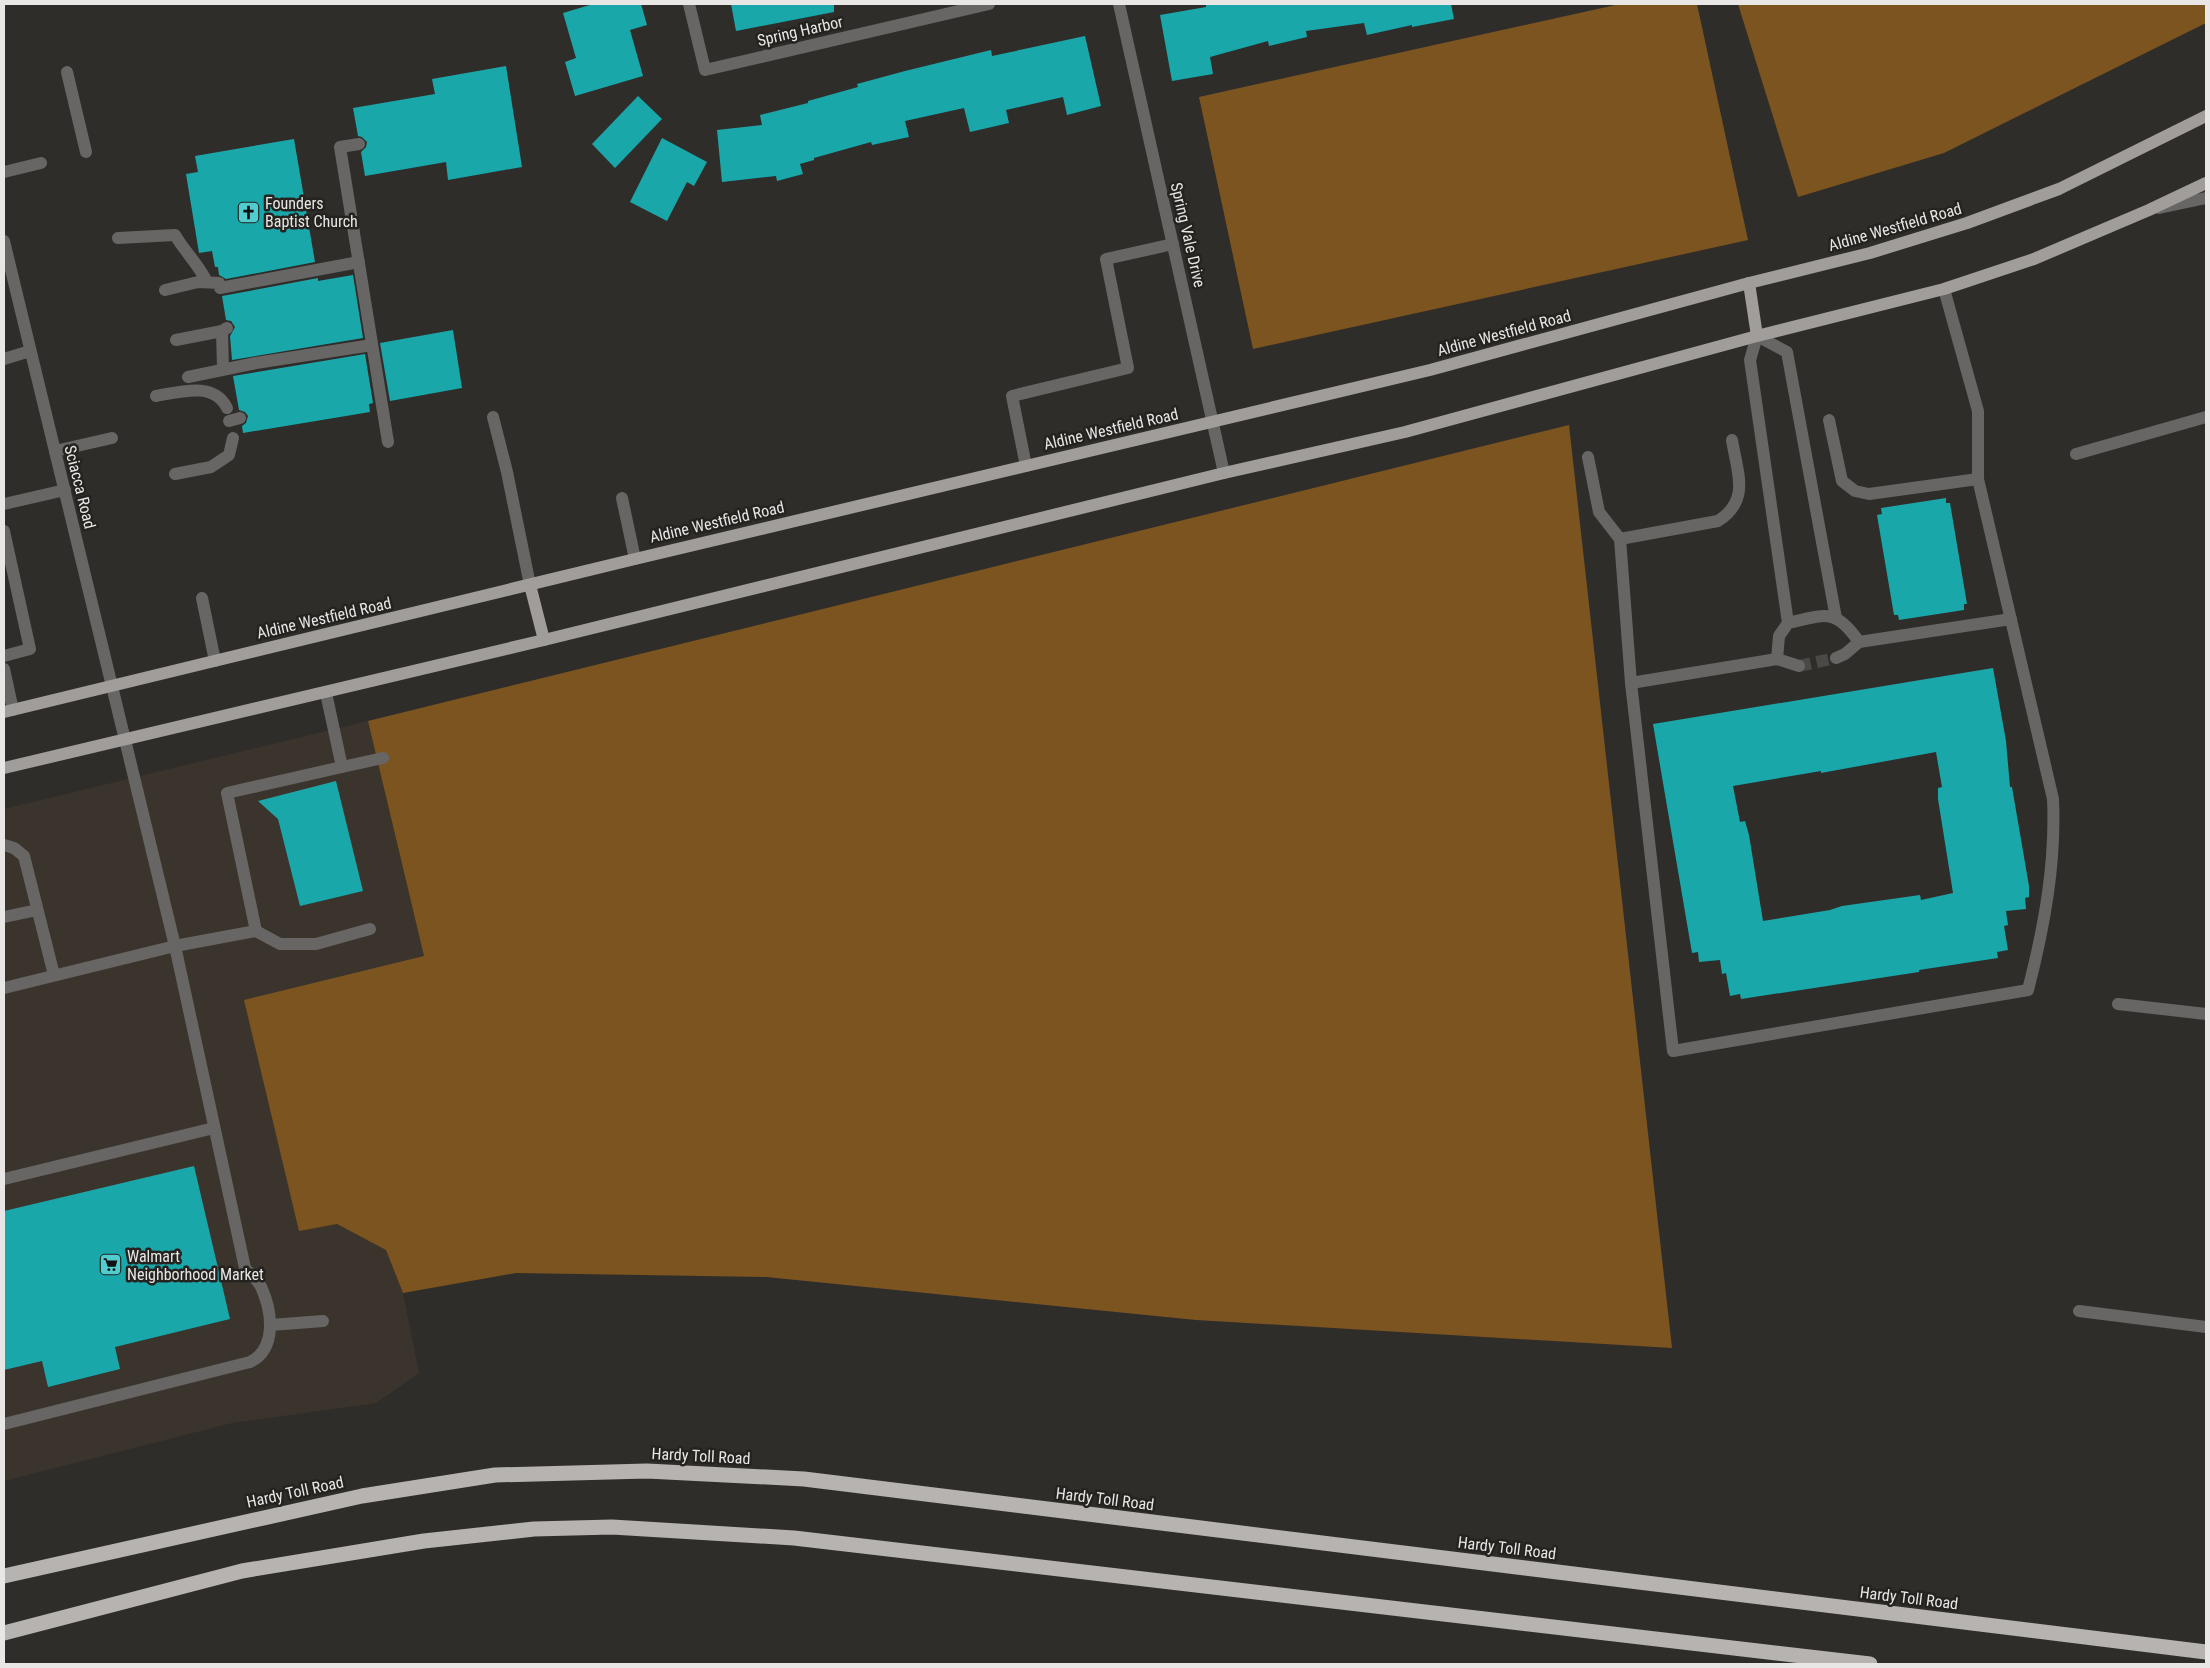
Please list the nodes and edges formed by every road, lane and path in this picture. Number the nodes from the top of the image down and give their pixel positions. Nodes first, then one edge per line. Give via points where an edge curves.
1 (689, 4) edge
2 (989, 4) edge
3 (1119, 4) edge
4 (972, 6) edge
5 (67, 72) dead end
6 (2206, 116) edge
7 (360, 144) dead end
8 (86, 152) dead end
9 (41, 163) dead end
10 (4, 172) edge
11 (2206, 183) edge
12 (2206, 198) edge
13 (2149, 210) junction
14 (118, 238) dead end
15 (4, 241) edge
16 (1173, 244) junction
17 (359, 262) junction
18 (207, 282) junction
19 (1749, 284) junction
20 (1944, 289) junction
21 (165, 290) dead end
22 (1758, 336) junction
23 (176, 340) dead end
24 (372, 345) junction
25 (30, 351) junction
26 (4, 359) edge
27 (223, 369) junction
28 (188, 377) dead end
29 (156, 396) dead end
30 (227, 408) dead end
31 (493, 417) dead end
32 (2206, 417) edge
33 (1829, 420) dead end
34 (1212, 422) junction
35 (112, 438) dead end
36 (233, 438) dead end
37 (1732, 440) dead end
38 (388, 442) dead end
39 (55, 452) junction
40 (2076, 454) dead end
41 (1588, 457) dead end
42 (1026, 466) junction
43 (1224, 473) junction
44 (175, 474) dead end
45 (1978, 479) junction
46 (64, 490) junction
47 (622, 498) dead end
48 (4, 504) edge
49 (4, 531) edge
50 (1620, 539) junction
51 (635, 559) junction
52 (530, 585) junction
53 (202, 598) dead end
54 (1836, 618) junction
55 (2011, 619) junction
56 (1788, 623) junction
57 (544, 640) junction
58 (1858, 642) junction
59 (4, 656) edge
60 (1836, 658) tunnel mouth
61 (1777, 659) junction
62 (215, 661) junction
63 (1799, 666) tunnel mouth
64 (4, 669) edge
65 (1631, 683) junction
66 (112, 685) junction
67 (326, 693) junction
68 (8, 711) edge
69 (126, 741) junction
70 (383, 758) dead end
71 (342, 767) junction
72 (4, 768) edge
73 (4, 845) edge
74 (37, 910) junction
75 (4, 917) edge
76 (370, 929) dead end
77 (256, 931) junction
78 (175, 946) junction
79 (54, 976) junction
80 (4, 988) edge
81 (2118, 1004) dead end
82 (2206, 1014) edge
83 (214, 1128) junction
84 (4, 1179) edge
85 (2079, 1311) dead end
86 (324, 1322) dead end
87 (271, 1326) junction
88 (2206, 1327) edge
89 (4, 1424) edge
90 (4, 1576) edge
91 (4, 1633) edge
92 (2206, 1652) edge
93 (1870, 1664) edge

1 - 4 street, Spring Harbor via 705,70
2 - 4 street, Spring Harbor
3 - 16 street, Spring Vale Drive
5 - 8 street
6 - 19 main road, Aldine Westfield Road via 2059,189 1977,220 1870,253
7 - 17 street via 340,147
9 - 10 street
11 - 13 main road
12 - 13 street
13 - 20 main road via 2034,260
14 - 18 street via 175,235
15 - 25 street, Sciacca Road
16 - 34 street, Spring Vale Drive
16 - 42 street via 1106,259 1128,368 1012,396
17 - 18 street via 220,288 219,283
17 - 24 street
18 - 21 street
19 - 22 main road
19 - 34 main road, Aldine Westfield Road via 1430,370
20 - 22 main road
20 - 45 street via 1978,411
22 - 43 main road via 1405,432
22 - 54 street via 1787,352
22 - 56 street via 1750,360
23 - 27 street via 225,329
24 - 27 street
24 - 38 street
25 - 26 street
25 - 39 street, Sciacca Road
27 - 28 street
29 - 30 street via 200,390 213,393 223,400
31 - 52 street
32 - 40 street
33 - 45 street via 1842,481 1855,491 1869,494
34 - 42 main road, Aldine Westfield Road
34 - 43 street, Spring Vale Drive
35 - 39 street
36 - 44 street via 229,455 211,467
37 - 50 street via 1740,491 1736,505 1727,515 1718,521
39 - 46 street, Sciacca Road
41 - 50 street via 1599,512
42 - 51 main road, Aldine Westfield Road
43 - 57 main road
45 - 55 street
46 - 48 street
46 - 66 street, Sciacca Road
47 - 51 street
49 - 59 street via 30,649
50 - 65 street
51 - 52 main road, Aldine Westfield Road
52 - 57 main road
52 - 62 main road, Aldine Westfield Road
53 - 62 street
54 - 56 street via 1823,615
54 - 58 street via 1848,626
55 - 58 street
55 - 65 street via 2053,799 2055,833 2041,942 2028,990 1673,1051
56 - 61 street via 1779,636
57 - 67 main road
58 - 60 street
61 - 63 street
61 - 65 street
62 - 66 main road, Aldine Westfield Road
64 - 68 street
66 - 68 main road, Aldine Westfield Road
66 - 69 street, Sciacca Road
67 - 69 main road
67 - 71 street
69 - 72 main road
69 - 78 street, Sciacca Road
70 - 71 street
71 - 77 street via 227,793
73 - 74 street via 24,856
74 - 75 street
74 - 79 street
76 - 77 street via 316,944 280,944
77 - 78 street
78 - 79 street
78 - 83 street, Sciacca Road
79 - 80 street
81 - 82 street
83 - 84 street
83 - 87 street, Sciacca Road via 245,1268 262,1288
85 - 88 street
86 - 87 street
87 - 89 street via 265,1350 250,1362
90 - 92 highway, Hardy Toll Road via 362,1496 495,1475 647,1471 804,1479
91 - 93 highway via 242,1571 424,1541 534,1529 612,1527 794,1538

